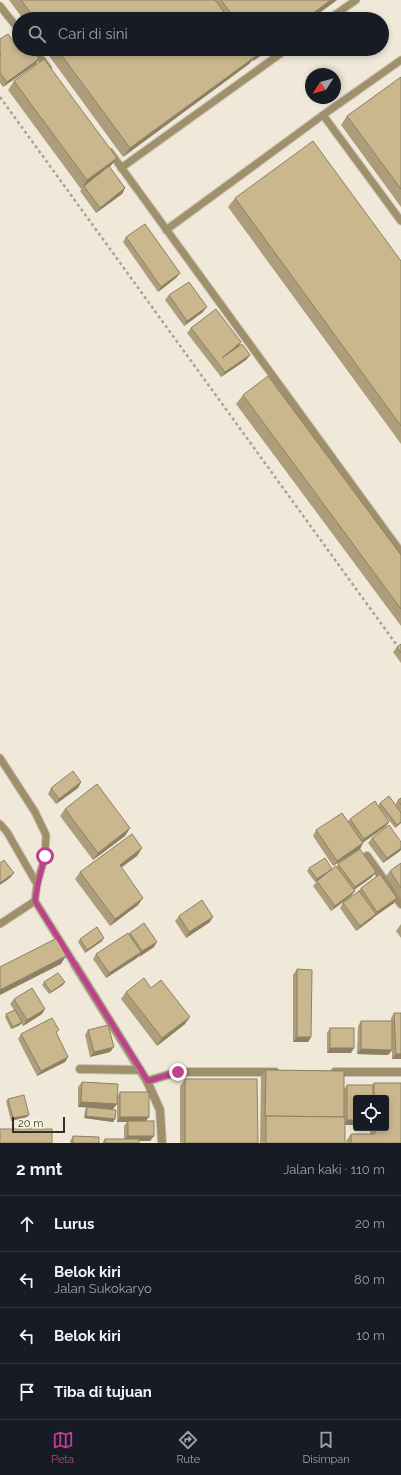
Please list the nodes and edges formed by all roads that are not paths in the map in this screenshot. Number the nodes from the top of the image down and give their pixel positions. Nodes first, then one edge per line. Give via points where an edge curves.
1 (356, 0) edge
2 (0, 6) edge
3 (339, 12) edge
4 (12, 21) edge
5 (39, 56) edge
6 (277, 56) edge
7 (401, 60) edge
8 (53, 74) edge
9 (323, 115) junction
10 (103, 143) edge
11 (122, 168) junction
12 (401, 220) edge
13 (166, 230) junction
14 (401, 552) edge
15 (0, 759) edge
16 (0, 824) edge
17 (367, 856) edge
18 (38, 884) junction
19 (35, 901) junction
20 (401, 904) edge
21 (0, 924) edge
22 (75, 965) joint
23 (80, 1069) dead end
24 (140, 1070) junction
25 (282, 1072) edge
26 (329, 1072) edge
27 (401, 1072) edge
28 (148, 1081) junction
29 (162, 1143) edge

1 - 3 lane
2 - 4 lane
5 - 8 lane
6 - 11 lane
7 - 9 lane
9 - 12 lane
9 - 13 lane
10 - 11 lane
11 - 13 lane
13 - 14 lane
15 - 18 lane via 35,812 46,835 45,856
16 - 18 lane
17 - 20 street
18 - 19 lane
19 - 21 lane
19 - 22 lane
22 - 24 street
23 - 24 street
24 - 28 street
25 - 28 street via 178,1072
26 - 27 street
28 - 29 street via 160,1110

